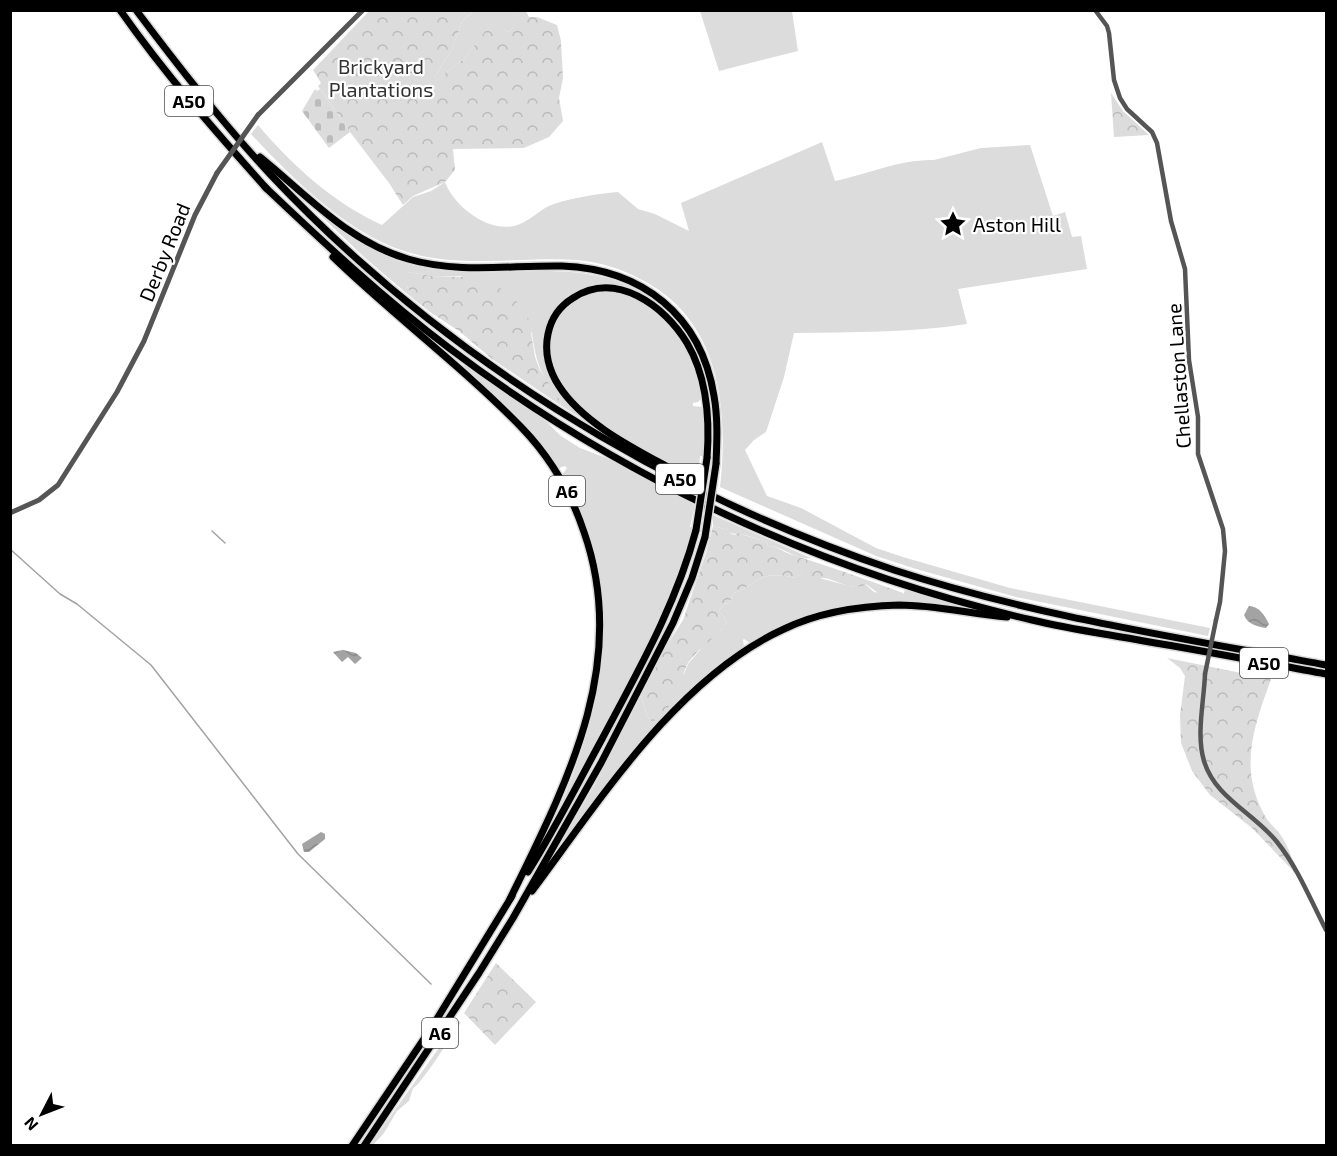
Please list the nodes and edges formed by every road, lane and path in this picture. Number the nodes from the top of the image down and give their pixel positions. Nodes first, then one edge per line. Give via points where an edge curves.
1 (120, 10) edge
2 (136, 10) edge
3 (363, 10) edge
4 (1095, 10) edge
5 (247, 146) junction
6 (265, 186) junction
7 (697, 488) junction
8 (10, 513) edge
9 (1031, 620) junction
10 (1326, 665) edge
11 (1326, 674) edge
12 (510, 898) junction
13 (513, 918) junction
14 (1326, 930) edge
15 (352, 1146) edge
16 (364, 1146) edge

1 - 6 highway, A50 via 194,108
2 - 5 highway, A50
3 - 8 street, Derby Road, bridge via 258,115 217,173 195,214 144,341 108,406 58,485 39,500
4 - 14 street, Chellaston Lane, bridge via 1109,33 1120,98 1152,132 1157,143 1171,221 1185,269 1198,454 1222,525 1225,551 1220,602 1205,674 1203,756 1209,773 1223,792 1281,847
5 - 7 highway, A50 via 337,239 452,336 560,411
5 - 13 highway, A6, bridge via 339,224 394,255 451,267 590,269 629,280 672,309 704,357 715,404 716,464 705,537 684,598 648,672
6 - 9 highway, A50 via 365,280 449,348 529,404 627,464 717,510 840,562 933,594
6 - 12 highway, A6 via 350,274 523,429 548,460 580,520 600,602 596,680 585,726 561,792
7 - 10 highway, A50 via 822,543 941,584 1036,608
7 - 12 highway, bridge via 596,423 559,386 551,370 547,344 553,320 574,297 589,291 617,289 648,301 669,320 686,341 700,374 707,416 707,458 696,530 680,584 636,676 561,815
9 - 11 highway, A50
9 - 13 highway via 940,608 879,606 804,621 755,644 701,686 648,740 594,805
12 - 15 highway, A6 via 426,1036
13 - 16 highway, A6

